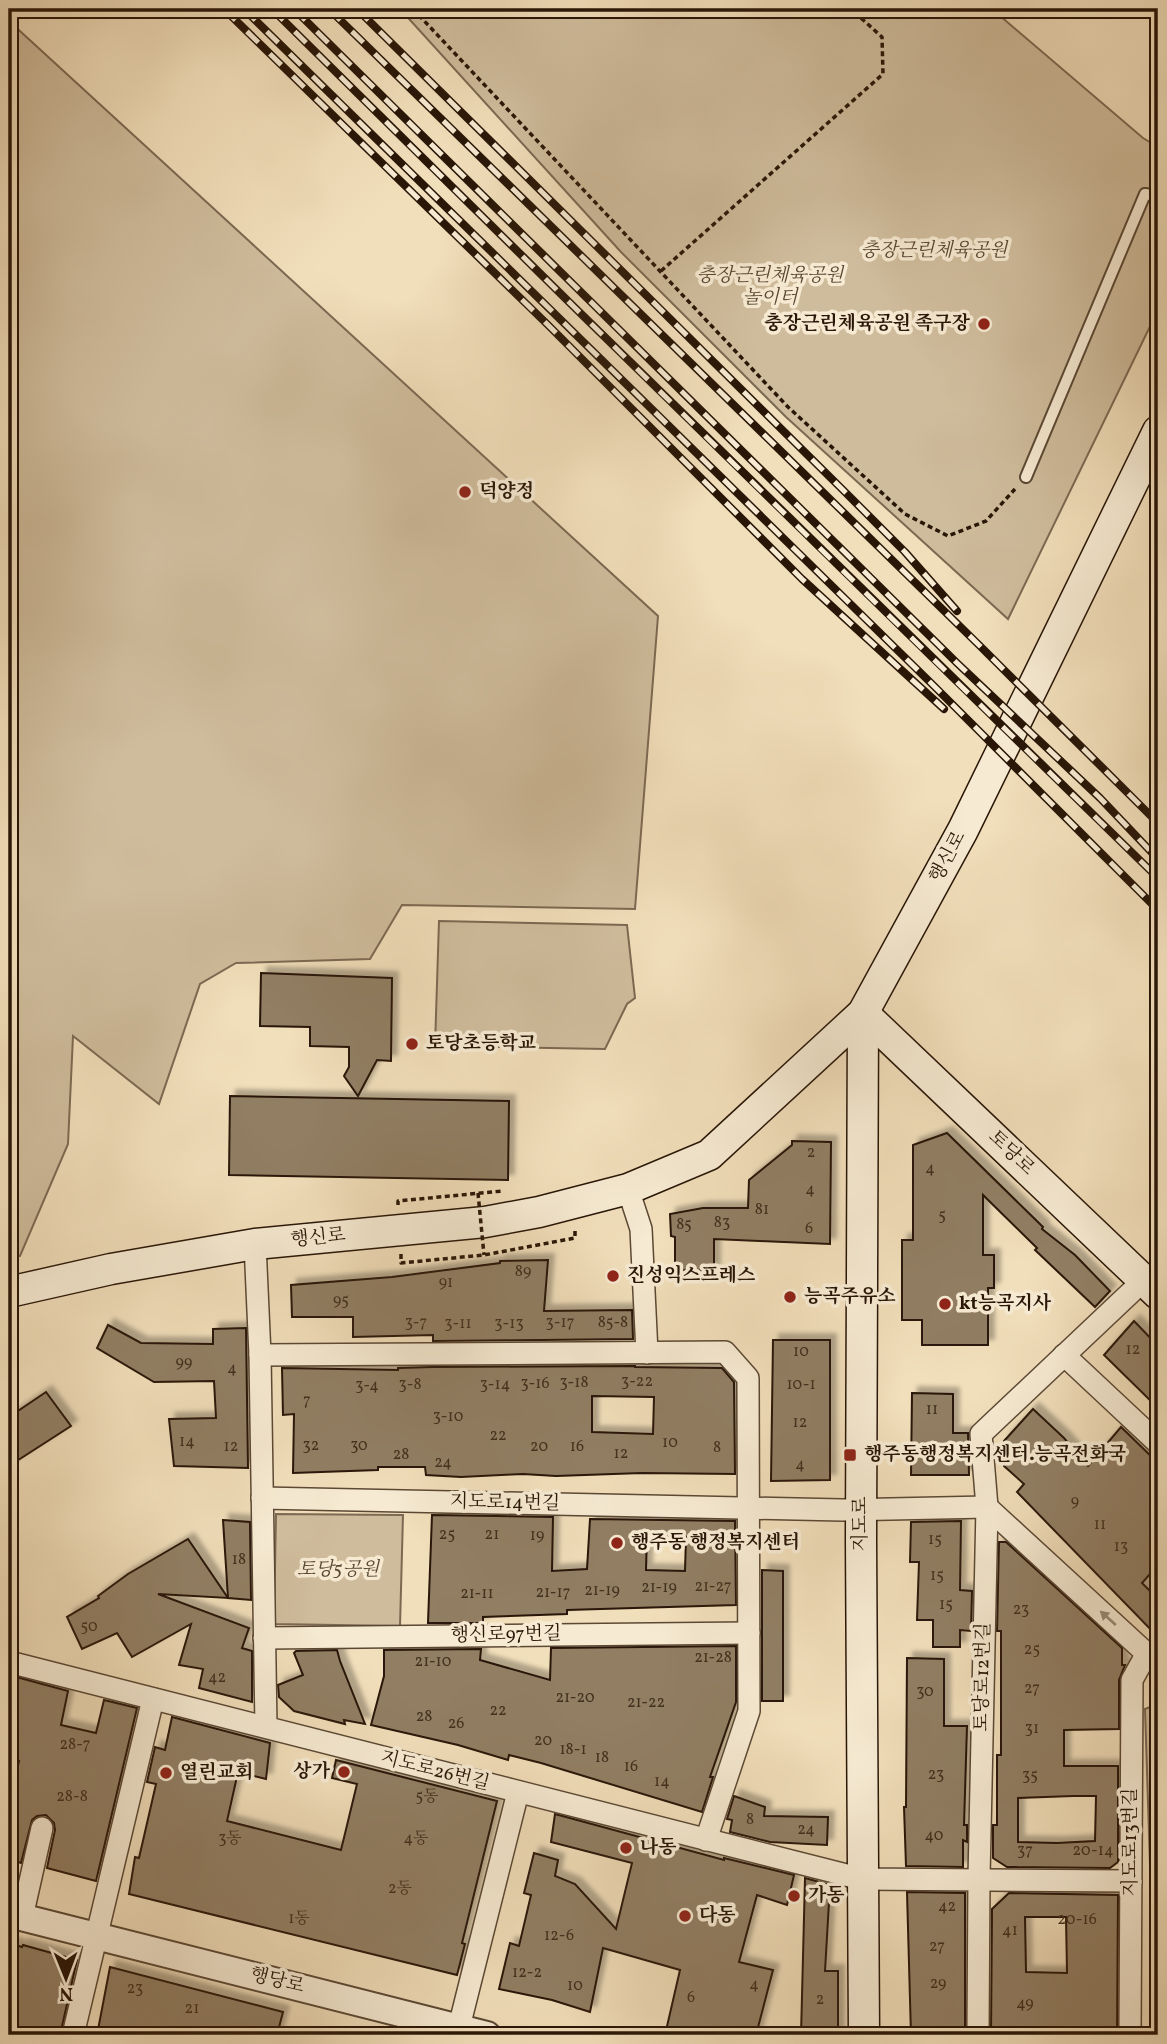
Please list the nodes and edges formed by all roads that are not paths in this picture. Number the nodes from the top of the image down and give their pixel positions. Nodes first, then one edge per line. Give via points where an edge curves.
1 (1158, 196) edge
2 (1158, 431) edge
3 (1026, 477) road end
4 (863, 1013) junction
5 (628, 1189) junction
6 (255, 1244) junction
7 (1151, 1287) edge
8 (9, 1292) edge
9 (647, 1353) junction
10 (260, 1355) junction
11 (1064, 1355) junction
12 (1158, 1443) edge
13 (261, 1498) junction
14 (987, 1507) junction
15 (748, 1508) junction
16 (861, 1510) junction
17 (749, 1633) junction
18 (264, 1638) junction
19 (1153, 1659) edge
20 (9, 1661) edge
21 (153, 1699) junction
22 (266, 1727) junction
23 (517, 1792) junction
24 (42, 1828) dead end
25 (706, 1840) junction
26 (979, 1878) junction
27 (862, 1879) junction
28 (1131, 1881) junction
29 (15, 1915) edge
30 (96, 1936) junction
31 (458, 2032) edge
32 (74, 2035) edge
33 (487, 2035) edge
34 (864, 2035) edge
35 (978, 2035) edge
36 (1130, 2035) edge

1 - 3 lane via 1145,194
2 - 4 main road, 행신로 via 962,830
4 - 5 main road, 행신로 via 709,1155
4 - 7 main road, 토당로
4 - 16 main road, 지도로
5 - 6 main road, 행신로 via 485,1222
5 - 9 street via 641,1229
6 - 8 main road, 행신로
6 - 10 street
7 - 11 street, 토당로12번길
9 - 10 street
9 - 15 street via 725,1352 748,1378
10 - 13 street
11 - 12 street
11 - 14 street, 토당로12번길 via 981,1434
13 - 15 street, 지도로14번길
13 - 18 street
14 - 16 street
19 -> 14 street, 지도로13번길
14 - 26 street, 토당로12번길
15 - 16 street, 지도로14번길
15 - 17 street
16 - 27 main road, 지도로
17 - 18 street, 행신로97번길
17 - 25 street via 749,1711
18 - 22 street
19 - 28 street, 지도로13번길 via 1132,1680
20 - 21 street, 지도로26번길
21 - 22 street, 지도로26번길
21 - 30 street
22 - 23 street, 지도로26번길
23 - 25 street, 지도로26번길
23 - 31 street
24 - 29 street
25 - 27 street, 지도로26번길
26 - 27 street, 지도로26번길
26 - 28 street, 지도로26번길
26 - 35 street, 토당로12번길
27 - 34 main road, 지도로
28 - 36 street, 지도로13번길
29 - 30 street, 행당로
30 - 31 street, 행당로
30 - 32 street
31 - 33 street, 행당로

